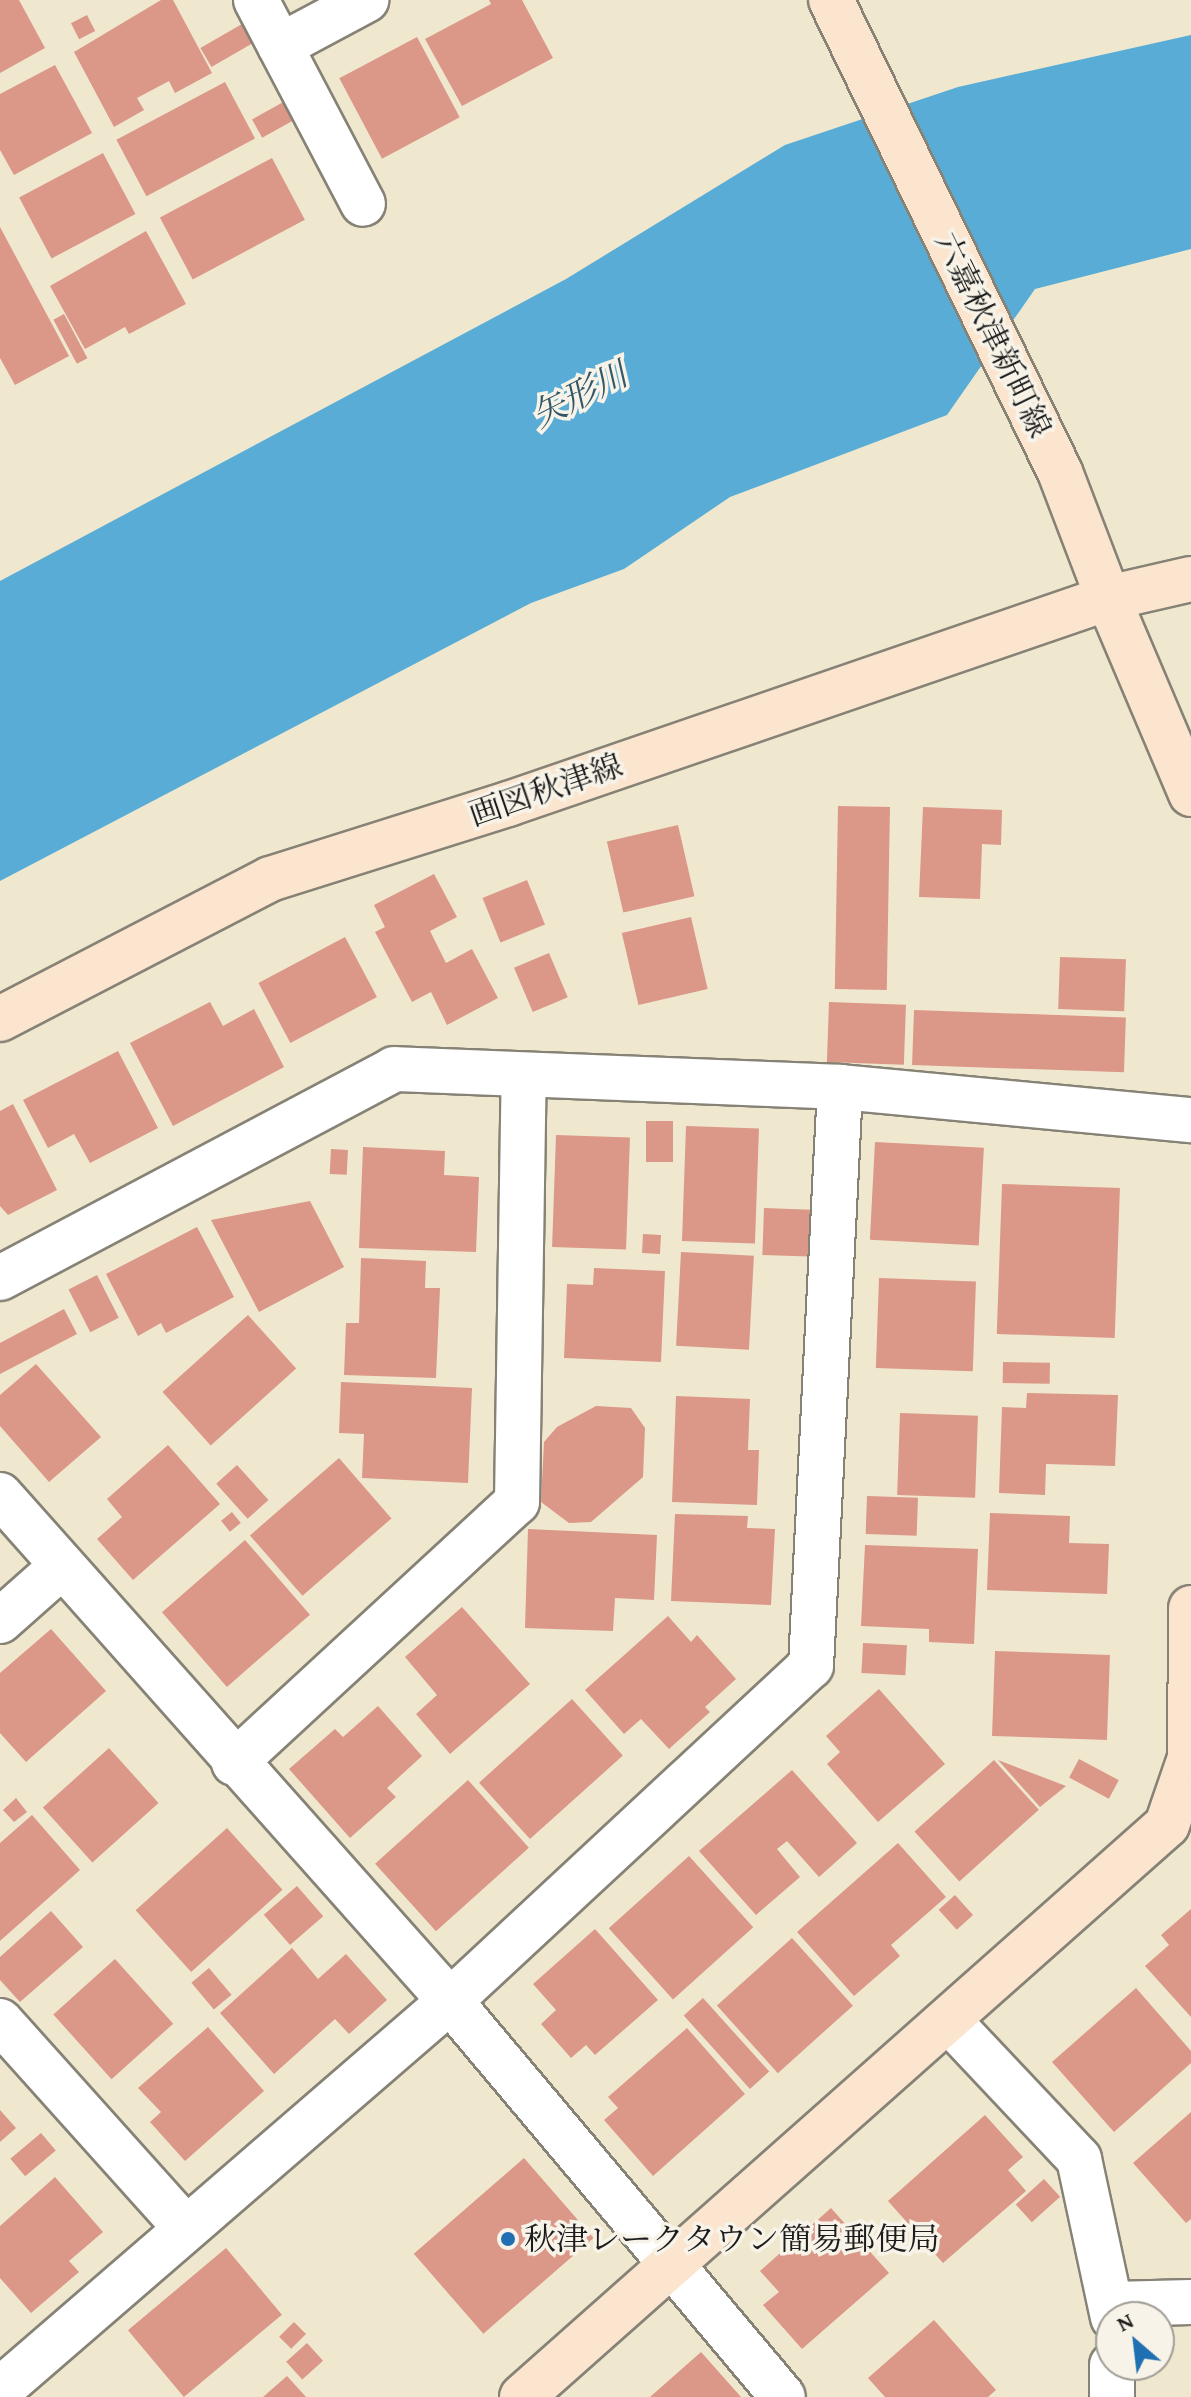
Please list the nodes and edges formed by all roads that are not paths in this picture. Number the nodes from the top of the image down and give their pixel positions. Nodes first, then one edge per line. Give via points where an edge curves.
1 (256, 0) edge
2 (366, 0) edge
3 (837, 1) edge
4 (280, 46) junction
5 (363, 204) dead end
6 (1191, 579) edge
7 (1108, 598) junction
8 (1191, 794) edge
9 (0, 1019) edge
10 (524, 1077) junction
11 (840, 1087) junction
12 (1191, 1120) edge
13 (0, 1278) edge
14 (0, 1495) edge
15 (61, 1567) junction
16 (1191, 1608) edge
17 (0, 1621) edge
18 (234, 1763) junction
19 (450, 2001) junction
20 (0, 2021) edge
21 (950, 2022) junction
22 (186, 2228) junction
23 (671, 2266) junction
24 (1111, 2301) edge
25 (0, 2390) edge
26 (522, 2397) edge
27 (783, 2397) edge

1 - 4 street
2 - 4 street
3 - 7 main road, 六嘉秋津新町線 via 1060,472
4 - 5 street
6 - 7 main road
7 - 8 main road, 六嘉秋津新町線
7 - 9 main road, 画図秋津線 via 508,804 270,879
10 - 11 street
10 - 13 street via 394,1069
10 - 18 street via 517,1502
11 - 12 street
11 - 19 street via 811,1666
14 - 15 street
15 - 17 street
15 - 18 street
16 - 21 main road via 1190,1758 1167,1825
18 - 19 street
19 - 22 street
19 - 23 street
20 - 22 street
21 - 23 main road
21 - 24 street via 1079,2159
22 - 25 street
23 - 26 main road
23 - 27 street

